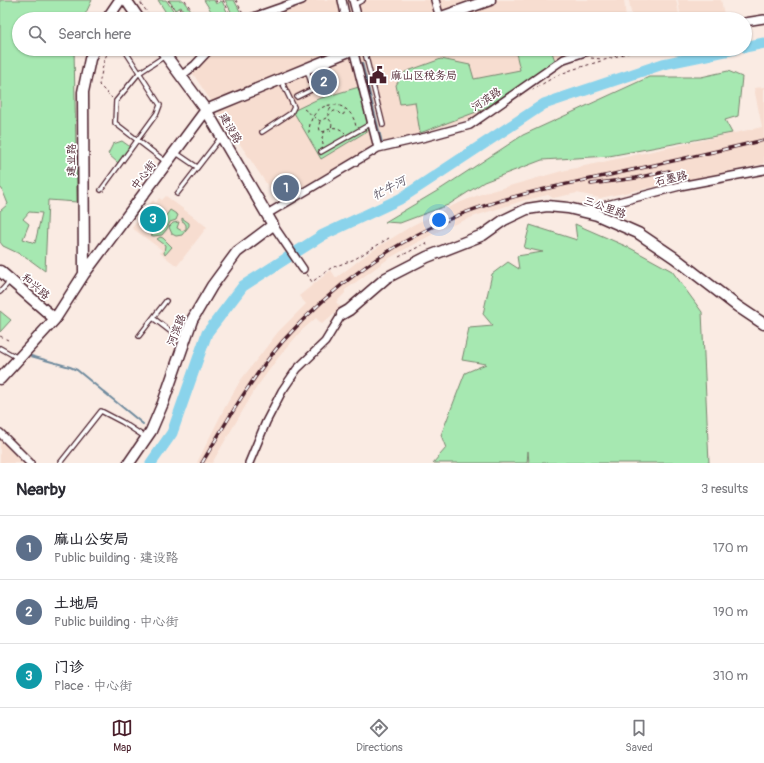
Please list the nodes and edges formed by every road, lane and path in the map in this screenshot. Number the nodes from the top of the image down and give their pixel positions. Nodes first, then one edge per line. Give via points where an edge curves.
1 (120, 0) edge
2 (126, 0) edge
3 (144, 0) edge
4 (168, 0) edge
5 (185, 0) edge
6 (216, 0) edge
7 (220, 0) edge
8 (223, 0) edge
9 (236, 0) edge
10 (302, 0) edge
11 (342, 0) edge
12 (362, 0) edge
13 (435, 0) edge
14 (490, 0) edge
15 (354, 2) edge
16 (192, 11) edge
17 (112, 12) edge
18 (134, 12) edge
19 (147, 12) edge
20 (176, 12) joint
21 (184, 12) edge
22 (229, 12) edge
23 (243, 12) edge
24 (267, 12) edge
25 (345, 12) edge
26 (356, 12) edge
27 (437, 12) edge
28 (455, 12) edge
29 (764, 19) edge
30 (752, 21) edge
31 (91, 56) edge
32 (106, 56) edge
33 (129, 56) edge
34 (160, 56) edge
35 (169, 56) edge
36 (173, 56) edge
37 (203, 56) edge
38 (337, 56) edge
39 (355, 56) edge
40 (366, 56) edge
41 (573, 56) edge
42 (616, 56) edge
43 (585, 57) dead end
44 (613, 57) joint
45 (604, 60) junction
46 (180, 61) dead end
47 (306, 69) junction
48 (140, 72) junction
49 (181, 76) junction
50 (281, 79) junction
51 (531, 91) dead end
52 (297, 97) dead end
53 (116, 101) junction
54 (328, 105) junction
55 (304, 109) dead end
56 (345, 109) junction
57 (206, 110) junction
58 (312, 115) junction
59 (328, 116) junction
60 (328, 118) junction
61 (320, 121) junction
62 (372, 123) junction
63 (384, 125) dead end
64 (262, 132) dead end
65 (324, 132) junction
66 (356, 132) junction
67 (308, 133) dead end
68 (221, 136) junction
69 (348, 137) junction
70 (138, 141) junction
71 (378, 148) junction
72 (325, 150) junction
73 (175, 152) junction
74 (321, 152) dead end
75 (166, 163) junction
76 (197, 168) junction
77 (764, 170) edge
78 (101, 190) dead end
79 (177, 194) dead end
80 (584, 212) junction
81 (267, 214) junction
82 (273, 224) junction
83 (389, 238) dead end
84 (426, 243) dead end
85 (399, 257) dead end
86 (303, 269) joint
87 (0, 271) edge
88 (84, 274) junction
89 (11, 280) junction
90 (0, 292) edge
91 (166, 301) dead end
92 (342, 314) joint
93 (153, 318) junction
94 (55, 319) junction
95 (764, 324) edge
96 (0, 336) edge
97 (139, 336) dead end
98 (10, 341) dead end
99 (184, 341) junction
100 (0, 348) edge
101 (19, 359) junction
102 (0, 379) edge
103 (0, 432) edge
104 (147, 439) junction
105 (30, 463) edge
106 (60, 463) edge
107 (129, 463) edge
108 (249, 463) edge

1 - 17 street
2 - 18 street
3 - 19 path via 140,2
4 - 20 path
5 - 16 path
6 - 7 path
8 - 22 path
9 - 23 path
10 - 24 street
11 - 25 street
12 - 15 lane
13 - 27 street
14 - 28 street
15 - 26 street
20 - 21 path via 182,8
29 - 30 street
31 - 88 street, 建业路 via 83,92
32 - 53 path via 99,85
33 - 48 lane
34 - 48 lane
35 - 49 street, 建设路
36 - 46 path
37 - 49 street
38 - 47 street
39 - 62 street
40 - 63 lane
41 - 71 street, 河滨路 via 564,59 470,125
42 - 44 path
43 - 45 path
44 - 45 path
45 - 51 path via 561,74
47 - 50 street
47 - 52 lane via 313,89
48 - 53 lane
48 - 70 lane via 160,105
49 - 57 street, 建设路
50 - 57 street
50 - 64 lane via 294,107 291,113
53 - 70 lane via 115,123
54 - 56 path via 338,105
54 - 58 path
54 - 59 path via 331,108
55 - 58 path
56 - 59 path via 344,114 334,111
56 - 66 path via 352,115
57 - 68 street, 建设路
57 - 73 street, 中心街
58 - 61 path
58 - 67 path
59 - 60 path
60 - 61 path
60 - 65 path via 331,120 331,130
61 - 65 path via 319,128
62 - 66 lane
62 - 71 street
65 - 69 path via 338,128
65 - 72 path via 322,145
66 - 69 lane
68 - 76 lane
68 - 81 street, 建设路
69 - 72 lane
70 - 75 lane
70 - 78 lane
71 - 81 street, 河滨路
72 - 74 lane
73 - 75 street, 中心街
73 - 76 lane
75 - 88 street, 中心街
76 - 79 lane
77 - 80 street, 石墨路 via 680,186
80 - 92 street, 三公里路 via 548,206 527,209 482,235 386,278
80 - 95 street, 三公里路 via 638,233
81 - 82 street, 建设路
82 - 86 street
82 - 99 street, 河滨路 via 238,252 212,286 192,320
83 - 86 path via 355,259 331,268 312,282
84 - 85 path
87 - 89 street, 和兴路
88 - 94 street, 中心街
89 - 90 lane
89 - 94 street, 和兴路
91 - 93 lane
92 - 108 street via 325,342 297,369 282,391
93 - 97 lane
93 - 99 lane
94 - 101 street, 中心街
96 - 98 path
99 - 104 street, 河滨路 via 163,403
100 - 101 lane
101 - 102 street, 中心街
103 - 105 street
104 - 106 lane via 101,411
104 - 107 street, 河滨路

